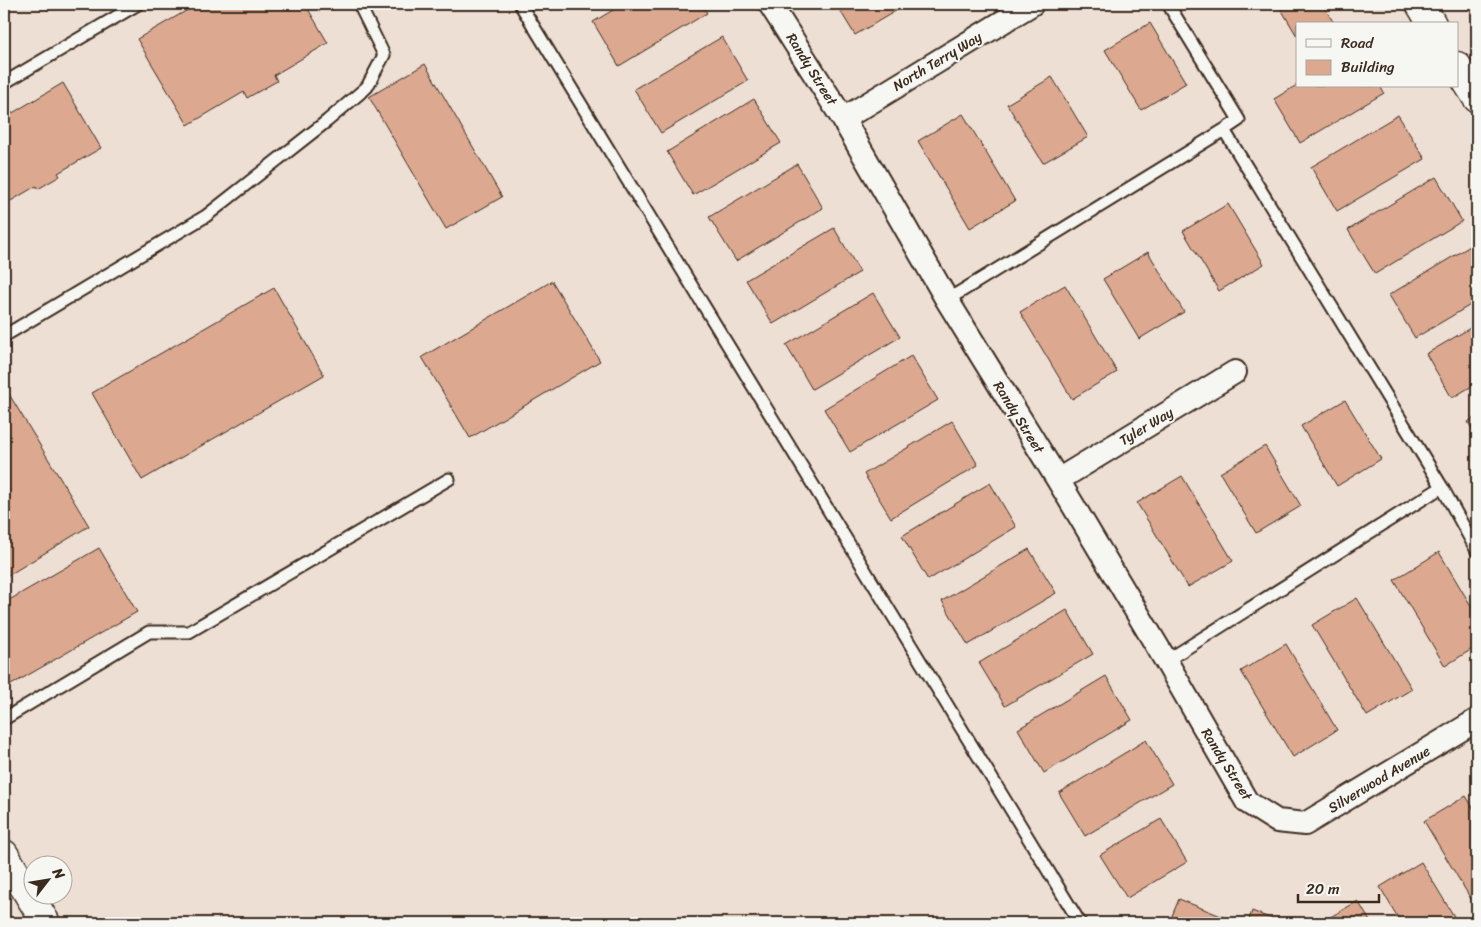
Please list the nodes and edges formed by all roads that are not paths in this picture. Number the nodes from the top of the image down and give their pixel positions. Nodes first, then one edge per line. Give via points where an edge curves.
1 (138, 4) edge
2 (359, 4) edge
3 (520, 4) edge
4 (770, 4) edge
5 (1032, 4) edge
6 (1168, 4) edge
7 (1420, 4) edge
8 (1431, 22) edge
9 (1458, 68) edge
10 (4, 83) edge
11 (1477, 98) edge
12 (843, 119) junction
13 (1224, 130) junction
14 (947, 300) junction
15 (4, 336) edge
16 (1235, 372) dead end
17 (449, 479) dead end
18 (1058, 480) junction
19 (1442, 487) junction
20 (1477, 551) edge
21 (1166, 661) junction
22 (4, 719) edge
23 (1477, 720) edge
24 (1277, 821) joint
25 (4, 854) edge
26 (46, 923) edge
27 (1080, 923) edge

1 - 10 lane
2 - 15 lane via 384,55 367,87 206,216
3 - 27 lane
4 - 12 street, Randy Street
5 - 12 street, North Terry Way
6 - 13 lane via 1239,120
7 - 8 street
9 - 11 street
12 - 14 street, Randy Street
13 - 14 lane
13 - 19 lane
14 - 18 street, Randy Street
16 - 18 street, Tyler Way
17 - 22 lane via 189,632 149,632
18 - 21 street, Randy Street
19 - 20 lane
19 - 21 lane
21 - 24 street, Randy Street via 1247,802
23 - 24 street, Silverwood Avenue via 1305,824
25 - 26 street

